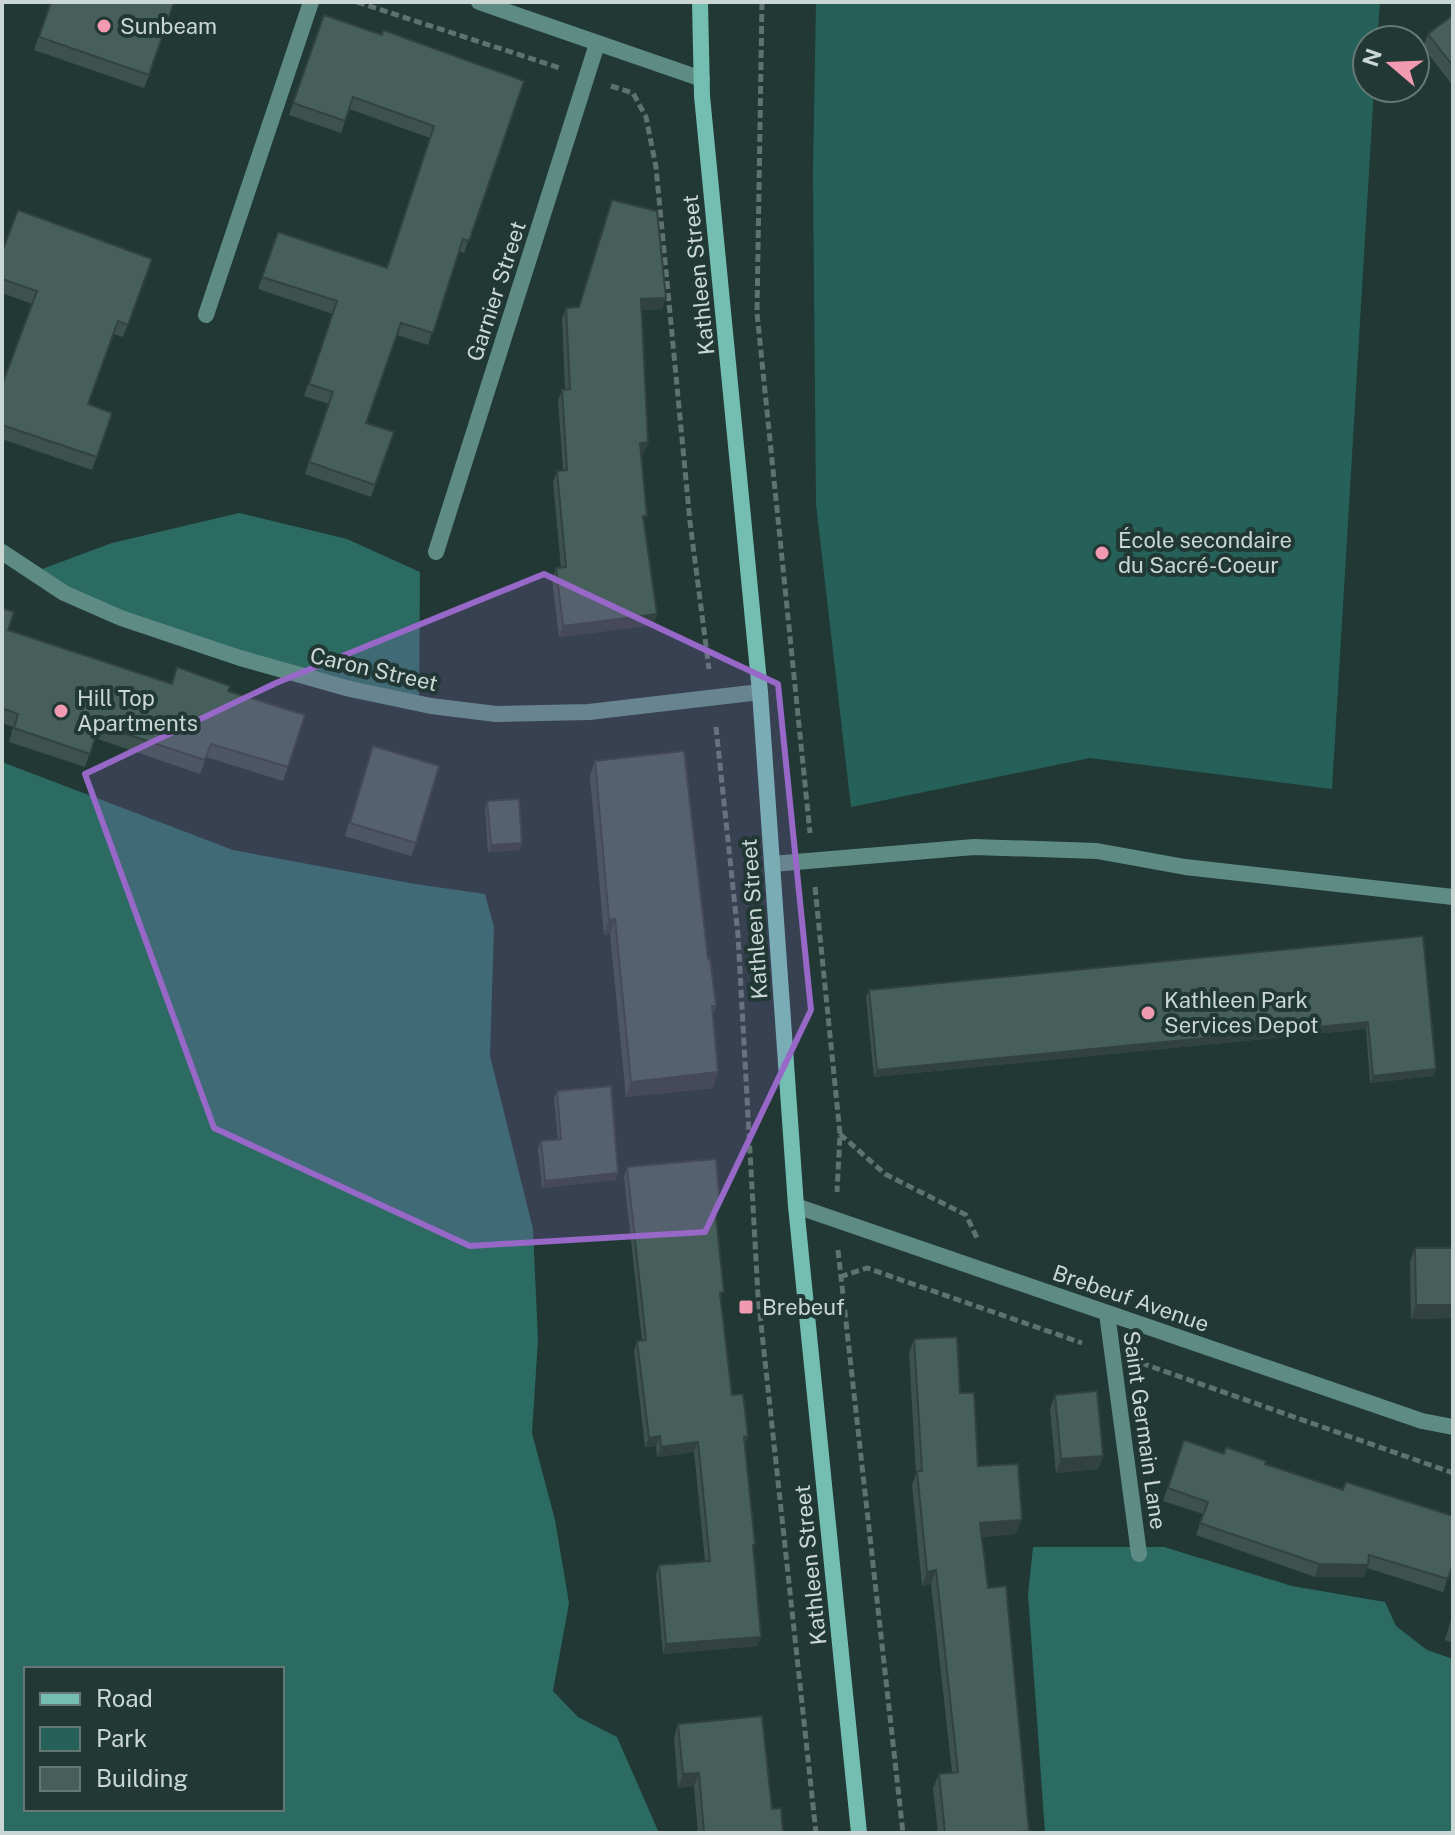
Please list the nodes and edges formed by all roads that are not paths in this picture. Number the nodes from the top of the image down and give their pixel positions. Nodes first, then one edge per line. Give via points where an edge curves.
1 (311, 2) edge
2 (479, 2) edge
3 (700, 2) edge
4 (597, 44) junction
5 (702, 79) junction
6 (206, 315) dead end
7 (2, 552) edge
8 (436, 552) dead end
9 (760, 692) junction
10 (772, 864) junction
11 (1453, 897) edge
12 (796, 1206) junction
13 (1107, 1313) junction
14 (1453, 1427) edge
15 (1139, 1554) dead end
16 (859, 1833) edge

1 - 6 street
2 - 4 street
3 - 5 street, Kathleen Street
4 - 5 street
4 - 8 street, Garnier Street
5 - 9 street, Kathleen Street
7 - 9 street, Caron Street via 64,593 121,618 240,658 431,706 496,714 589,712
9 - 10 street, Kathleen Street
10 - 11 street via 974,847 1097,851 1185,867
10 - 12 street, Kathleen Street
12 - 13 street, Brebeuf Avenue
12 - 16 street, Kathleen Street
13 - 14 street, Brebeuf Avenue via 1422,1421
13 - 15 street, Saint Germain Lane

